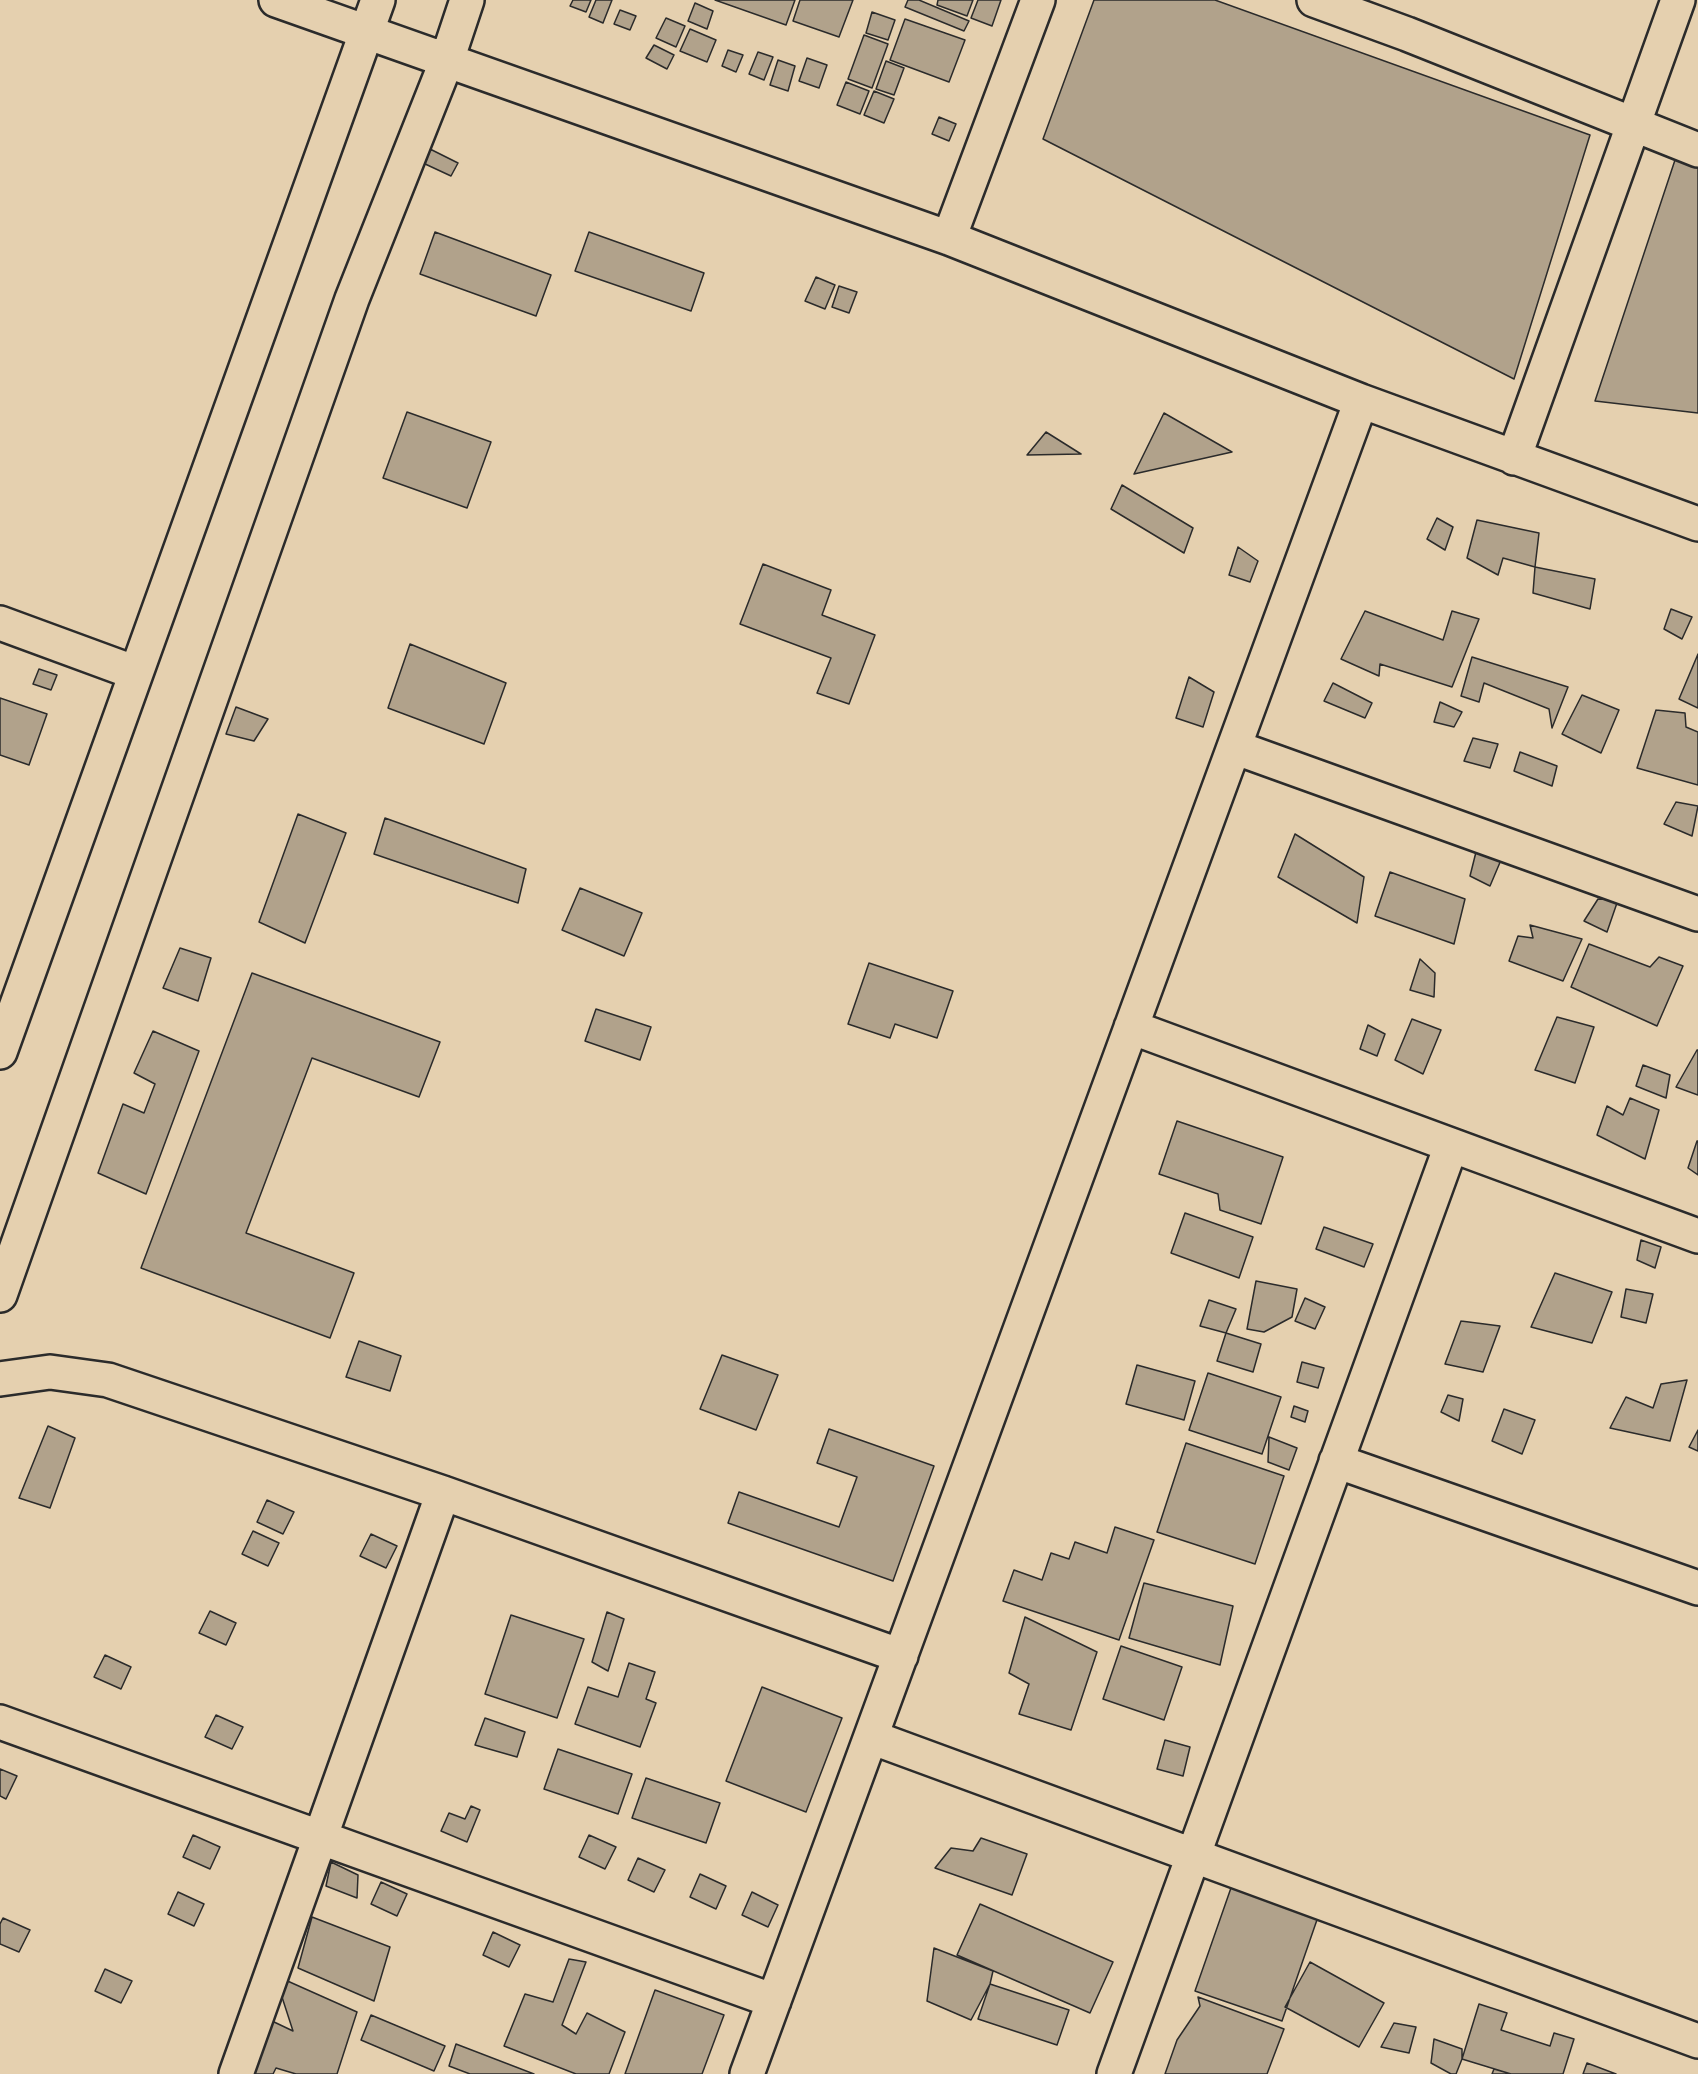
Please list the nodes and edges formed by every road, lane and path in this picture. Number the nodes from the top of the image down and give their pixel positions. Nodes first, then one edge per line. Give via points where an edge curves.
1 (276, 0) edge
2 (378, 0) edge
3 (467, 0) edge
4 (1038, 0) edge
5 (1314, 0) edge
6 (1678, 0) edge
7 (367, 32) junction
8 (447, 60) junction
9 (1635, 127) junction
10 (1698, 150) edge
11 (949, 238) junction
12 (1361, 401) junction
13 (1514, 458) junction
14 (1698, 524) edge
15 (0, 623) edge
16 (136, 672) junction
17 (1234, 747) junction
18 (1698, 914) edge
19 (1131, 1027) junction
20 (0, 1052) edge
21 (1451, 1146) junction
22 (1698, 1236) edge
23 (0, 1295) edge
24 (0, 1379) edge
25 (1336, 1461) junction
26 (443, 1493) junction
27 (1698, 1588) edge
28 (901, 1656) junction
29 (0, 1722) edge
30 (871, 1737) junction
31 (320, 1838) junction
32 (1195, 1856) junction
33 (774, 2001) junction
34 (1698, 2041) edge
35 (236, 2074) edge
36 (747, 2074) edge
37 (1114, 2074) edge

1 - 7 street
2 - 7 street
3 - 8 street
4 - 11 street
5 - 9 street
6 - 9 street
7 - 8 street
7 - 16 street
8 - 11 street
8 - 23 street via 352,299
9 - 10 street
9 - 13 street
11 - 12 street
12 - 13 street
12 - 17 street
13 - 14 street
15 - 16 street
16 - 20 street
17 - 18 street
17 - 19 street
19 - 21 street
19 - 28 street
21 - 22 street
21 - 25 street
24 - 26 street via 50,1372 108,1380
25 - 27 street
25 - 32 street
26 - 28 street
26 - 31 street
28 - 30 street
29 - 31 street
30 - 32 street
30 - 33 street
31 - 33 street
31 - 35 street
32 - 34 street
32 - 37 street
33 - 36 street

